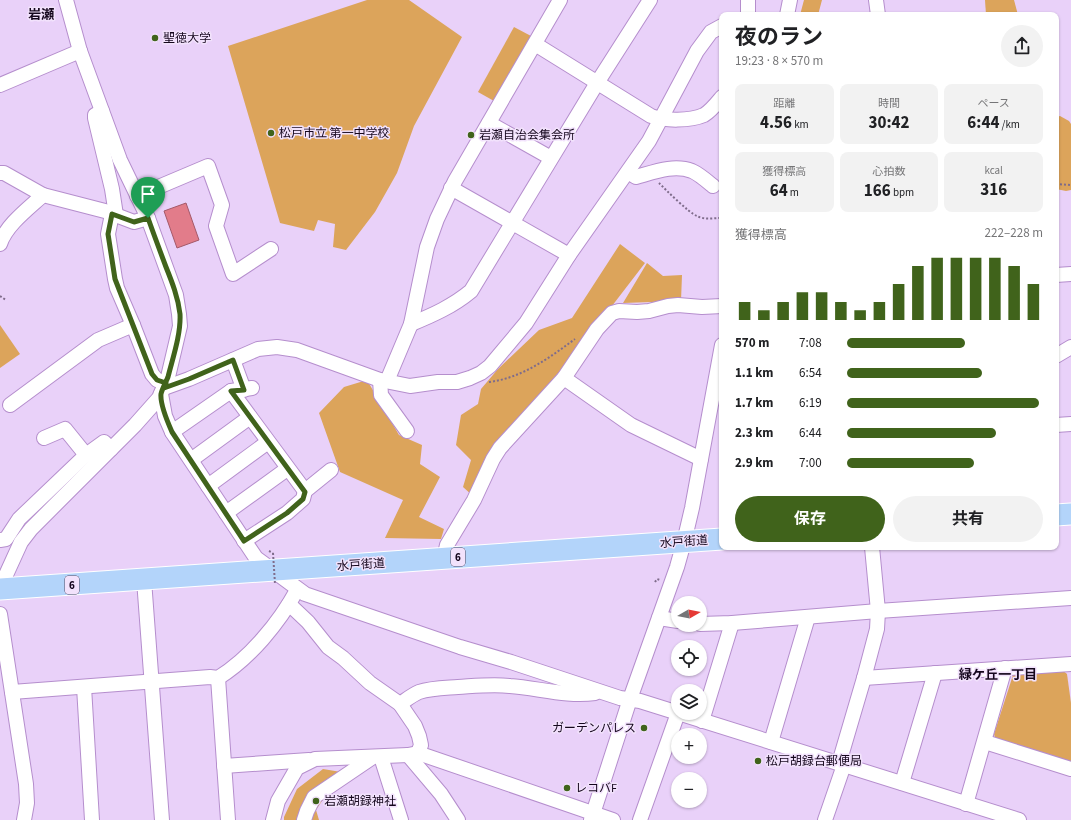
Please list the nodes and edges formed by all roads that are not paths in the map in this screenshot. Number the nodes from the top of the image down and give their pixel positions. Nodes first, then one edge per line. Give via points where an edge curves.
1 (66, 0) edge
2 (560, 0) edge
3 (650, 0) edge
4 (748, 0) edge
5 (790, 0) edge
6 (876, 0) edge
7 (748, 12) edge
8 (788, 12) edge
9 (878, 12) edge
10 (719, 28) edge
11 (534, 44) junction
12 (80, 51) junction
13 (597, 83) junction
14 (0, 85) edge
15 (719, 101) edge
16 (102, 111) junction
17 (660, 119) junction
18 (489, 123) junction
19 (551, 158) junction
20 (628, 172) junction
21 (0, 173) edge
22 (713, 186) dead end
23 (451, 188) junction
24 (43, 195) junction
25 (137, 196) junction
26 (114, 214) junction
27 (148, 218) junction
28 (512, 222) junction
29 (0, 244) edge
30 (271, 250) dead end
31 (569, 254) junction
32 (1071, 274) edge
33 (1059, 275) edge
34 (719, 306) edge
35 (411, 324) junction
36 (133, 325) junction
37 (1071, 347) edge
38 (1059, 354) edge
39 (233, 360) junction
40 (719, 361) edge
41 (564, 378) junction
42 (384, 380) junction
43 (164, 388) junction
44 (242, 390) junction
45 (10, 405) dead end
46 (250, 417) junction
47 (1071, 424) edge
48 (1059, 425) edge
49 (407, 431) dead end
50 (172, 432) junction
51 (44, 438) dead end
52 (268, 442) junction
53 (111, 449) junction
54 (86, 455) junction
55 (701, 459) junction
56 (191, 460) junction
57 (287, 469) junction
58 (331, 470) dead end
59 (208, 486) junction
60 (305, 492) junction
61 (226, 513) junction
62 (1071, 514) edge
63 (1059, 515) edge
64 (0, 540) edge
65 (719, 540) edge
66 (244, 541) junction
67 (684, 542) junction
68 (872, 550) edge
69 (444, 558) junction
70 (4, 568) edge
71 (274, 570) junction
72 (144, 580) junction
73 (0, 589) edge
74 (297, 590) junction
75 (1071, 598) edge
76 (289, 604) junction
77 (878, 611) junction
78 (0, 616) edge
79 (808, 617) junction
80 (659, 618) junction
81 (671, 621) edge
82 (732, 623) junction
83 (707, 624) edge
84 (1071, 665) edge
85 (1006, 668) junction
86 (935, 673) junction
87 (218, 678) junction
88 (864, 678) junction
89 (151, 682) junction
90 (84, 687) junction
91 (12, 692) junction
92 (601, 692) junction
93 (630, 699) junction
94 (400, 704) junction
95 (671, 711) edge
96 (676, 720) edge
97 (699, 720) edge
98 (702, 721) junction
99 (771, 742) junction
100 (984, 742) junction
101 (413, 754) junction
102 (377, 757) junction
103 (315, 759) junction
104 (841, 764) junction
105 (224, 766) junction
106 (1071, 769) edge
107 (902, 783) junction
108 (966, 804) junction
109 (592, 816) edge
110 (1015, 819) edge
111 (24, 820) edge
112 (92, 820) edge
113 (162, 820) edge
114 (228, 820) edge
115 (273, 820) edge
116 (304, 820) edge
117 (401, 820) edge
118 (458, 820) edge
119 (613, 820) edge
120 (640, 820) edge
121 (825, 820) edge

1 - 12 street
2 - 11 street
3 - 13 street
4 - 7 street
5 - 8 street
6 - 9 street
10 - 17 street via 710,32 697,51
11 - 13 street
11 - 18 street
12 - 14 street
12 - 16 street
13 - 17 street
13 - 19 street
15 - 17 street via 704,114 681,119
16 - 25 street via 120,160
16 - 26 street via 95,115 95,118 112,189
17 - 20 street
18 - 19 street
18 - 23 street
19 - 28 street
20 - 22 street via 636,177 678,167 693,171
20 - 31 street
21 - 24 street
23 - 28 street
23 - 35 street via 427,247
24 - 26 street
24 - 29 street via 19,217 2,237
25 - 27 street
25 - 30 street via 208,166 222,205 216,226 233,274
26 - 27 street via 134,222
26 - 36 street via 108,234 115,279
27 - 43 street via 176,295 180,314 178,338
28 - 31 street
28 - 35 street via 471,291 437,314
31 - 42 street via 526,323 490,366 481,373 457,382 410,386
32 - 33 street
34 - 41 street via 668,306 649,311 612,313 592,335
35 - 42 street
36 - 43 street via 152,374
36 - 45 street via 98,340
37 - 38 street
39 - 42 street via 258,349 277,347 297,350
39 - 43 street
39 - 44 street
40 - 55 street
41 - 55 street via 631,425
41 - 69 street via 500,448 474,500 447,545
42 - 49 street via 380,388 382,395
43 - 50 street via 165,416
43 - 53 street via 148,411
44 - 46 street
44 - 50 street
46 - 52 street
46 - 56 street
47 - 48 street
50 - 56 street
51 - 54 street via 65,429
52 - 57 street
52 - 59 street
53 - 54 street via 104,442
53 - 70 street via 31,529
54 - 64 street via 19,519 6,539
55 - 67 street
56 - 59 street
57 - 60 street
57 - 61 street
58 - 60 street
59 - 61 street
60 - 66 street via 303,499 287,513
61 - 66 street
62 - 63 highway
65 - 67 highway, 水戸街道 / 6
66 - 71 street via 256,558
67 - 69 highway, 水戸街道 / 6
67 - 80 street
68 - 77 street
69 - 71 highway, 水戸街道 / 6
70 - 73 street
71 - 72 highway, 水戸街道 / 6
71 - 74 street
72 - 73 highway, 水戸街道 / 6
72 - 89 street
74 - 76 street
74 - 92 street via 324,602
75 - 77 street
76 - 87 street via 255,647 236,666
76 - 94 street via 328,646 370,683
77 - 79 street
77 - 88 street via 877,629
78 - 91 street
79 - 82 street
79 - 99 street
80 - 81 street
80 - 93 street
82 - 83 street
82 - 98 street
84 - 85 street
85 - 86 street
85 - 100 street
86 - 88 street
86 - 107 street
87 - 89 street
87 - 105 street
88 - 104 street
89 - 90 street
89 - 113 street
90 - 91 street
90 - 112 street
91 - 111 street via 26,784 27,803
92 - 93 street
92 - 94 street via 569,694 491,685 438,688 420,692
93 - 95 street
93 - 109 street
94 - 101 street via 419,736 421,745
96 - 120 street
97 - 98 street
98 - 99 street
99 - 104 street
100 - 106 street
100 - 108 street
101 - 102 street
101 - 109 street
101 - 118 street
102 - 103 street
102 - 116 street via 314,797
102 - 117 street
103 - 105 street
103 - 115 street via 297,768 278,801
104 - 107 street
104 - 121 street
105 - 114 street
107 - 108 street
108 - 110 street
109 - 119 street

